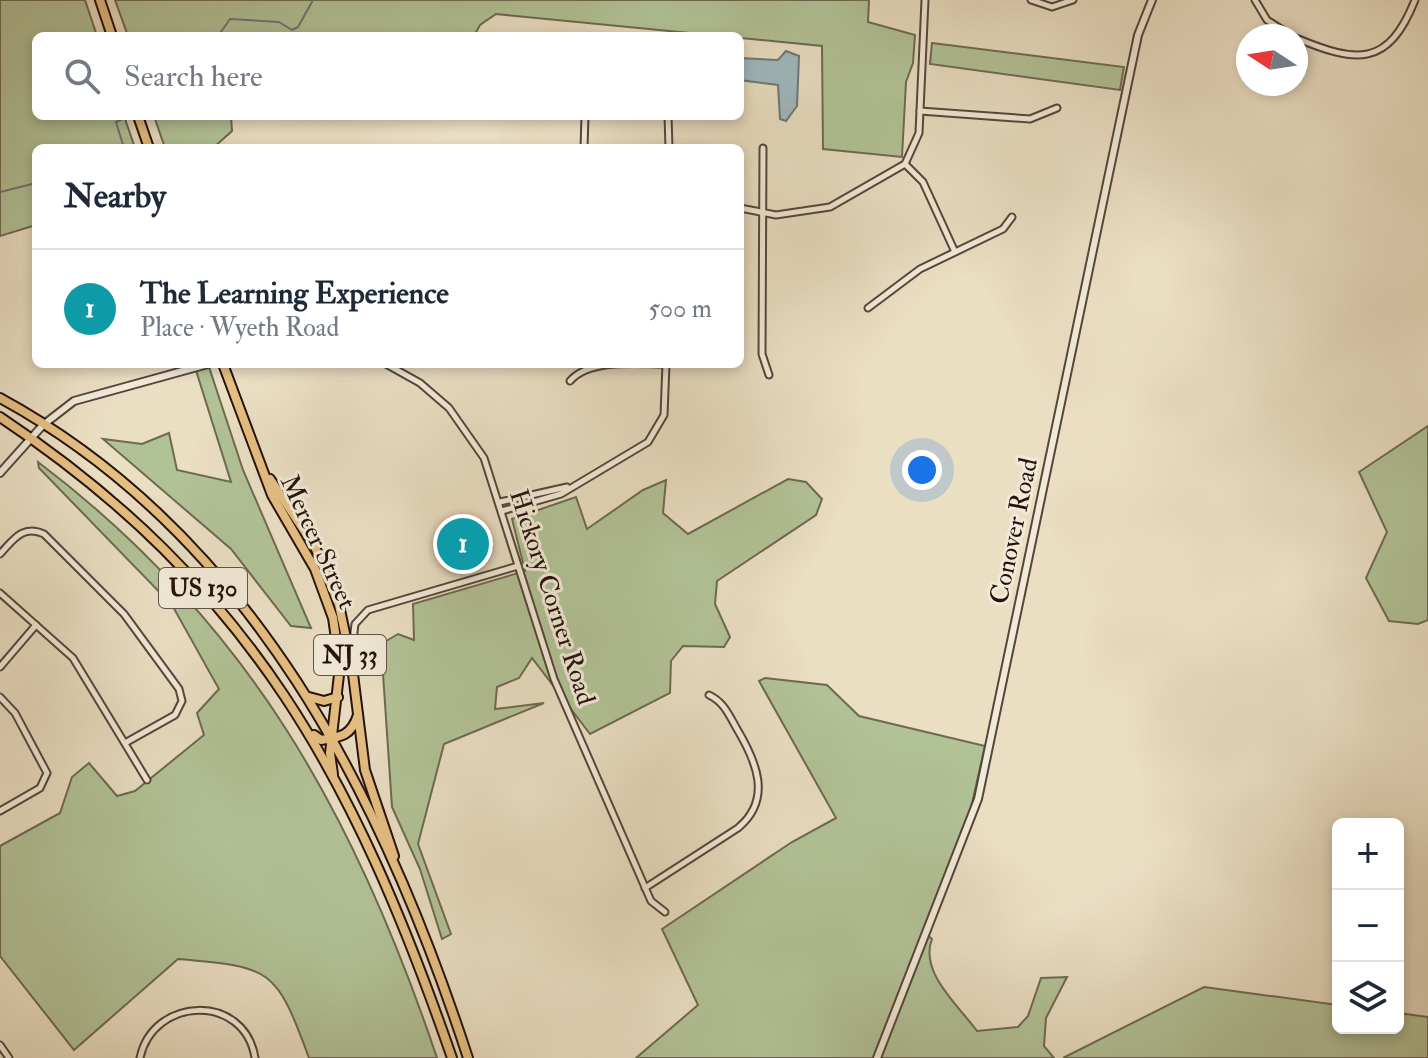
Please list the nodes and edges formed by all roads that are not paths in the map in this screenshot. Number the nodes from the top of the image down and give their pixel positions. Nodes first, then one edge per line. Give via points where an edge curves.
1 (100, 0) edge
2 (925, 0) edge
3 (1031, 0) edge
4 (1073, 0) edge
5 (1152, 0) edge
6 (1255, 0) edge
7 (1415, 0) edge
8 (1273, 24) edge
9 (111, 32) edge
10 (1308, 43) edge
11 (1057, 108) dead end
12 (920, 111) junction
13 (139, 120) edge
14 (585, 120) edge
15 (668, 120) edge
16 (148, 144) edge
17 (584, 144) edge
18 (669, 144) edge
19 (763, 148) dead end
20 (905, 164) junction
21 (744, 209) edge
22 (763, 214) junction
23 (1012, 217) dead end
24 (955, 252) junction
25 (868, 308) dead end
26 (193, 368) edge
27 (225, 368) edge
28 (393, 368) edge
29 (597, 368) edge
30 (666, 368) edge
31 (769, 375) dead end
32 (570, 381) dead end
33 (0, 398) edge
34 (0, 417) edge
35 (43, 425) junction
36 (32, 438) junction
37 (263, 468) junction
38 (0, 473) edge
39 (567, 487) junction
40 (500, 502) junction
41 (502, 511) junction
42 (0, 554) edge
43 (518, 566) junction
44 (0, 593) edge
45 (36, 625) junction
46 (352, 666) junction
47 (0, 667) edge
48 (709, 695) dead end
49 (307, 696) junction
50 (0, 697) edge
51 (338, 697) junction
52 (358, 715) junction
53 (310, 732) junction
54 (333, 738) junction
55 (125, 743) junction
56 (333, 775) junction
57 (147, 780) dead end
58 (0, 811) edge
59 (394, 857) junction
60 (645, 888) junction
61 (665, 912) dead end
62 (0, 1045) edge
63 (9, 1058) edge
64 (140, 1058) edge
65 (255, 1058) edge
66 (452, 1058) edge
67 (468, 1058) edge
68 (877, 1058) edge

1 - 9 main road
2 - 12 street
3 - 4 street via 1052,7
5 - 68 street, Conover Road via 1138,35 978,799
6 - 8 street
7 - 10 street via 1400,33 1368,54 1338,55
11 - 12 street via 1024,119
12 - 20 street via 917,141
13 - 16 main road
14 - 17 street
15 - 18 street
19 - 22 street
20 - 22 street via 836,205
20 - 24 street via 923,182
21 - 22 street
22 - 31 street via 762,354
23 - 24 street via 1003,229
24 - 25 street via 920,269
26 - 35 street via 78,399
27 - 37 main road, Mercer Street / NJ 33
28 - 40 street, Hickory Corner Road via 420,383 461,422 484,458
29 - 32 street
30 - 39 street via 664,415 652,438
33 - 35 main road, US 130
34 - 36 main road, US 130
35 - 36 street
35 - 49 main road, US 130 via 128,489 186,543 239,602
36 - 38 street
36 - 53 main road, US 130 via 121,507 192,576 256,652
37 - 46 main road, Mercer Street / NJ 33 via 329,577
37 - 51 main road, Mercer Street / NJ 33 via 329,603 340,652
39 - 40 street
39 - 41 street via 559,495
40 - 41 street, Hickory Corner Road
41 - 43 street, Hickory Corner Road
42 - 55 street via 24,532 44,534 124,614 179,689 182,701 175,715
43 - 46 street via 364,613 351,634
43 - 60 street, Hickory Corner Road via 554,679
44 - 45 street
45 - 47 street
45 - 55 street via 81,667
46 - 52 main road, Mercer Street / NJ 33
48 - 60 street via 724,706 756,762 758,798 738,828
49 - 51 main road via 324,701
49 - 54 main road, US 130
50 - 58 street via 15,713 47,773 40,788
51 - 54 main road, Mercer Street / NJ 33
52 - 54 main road via 347,734
52 - 59 main road, Mercer Street / NJ 33 via 365,770
53 - 54 main road via 321,740
53 - 56 main road, US 130
54 - 56 main road, Mercer Street / NJ 33
54 - 59 main road, US 130
55 - 57 street
56 - 66 main road, US 130 via 380,870
59 - 67 main road, US 130 via 433,951
60 - 61 street, Hickory Corner Road
62 - 63 street
64 - 65 street via 157,1025 172,1015 200,1009 235,1021

